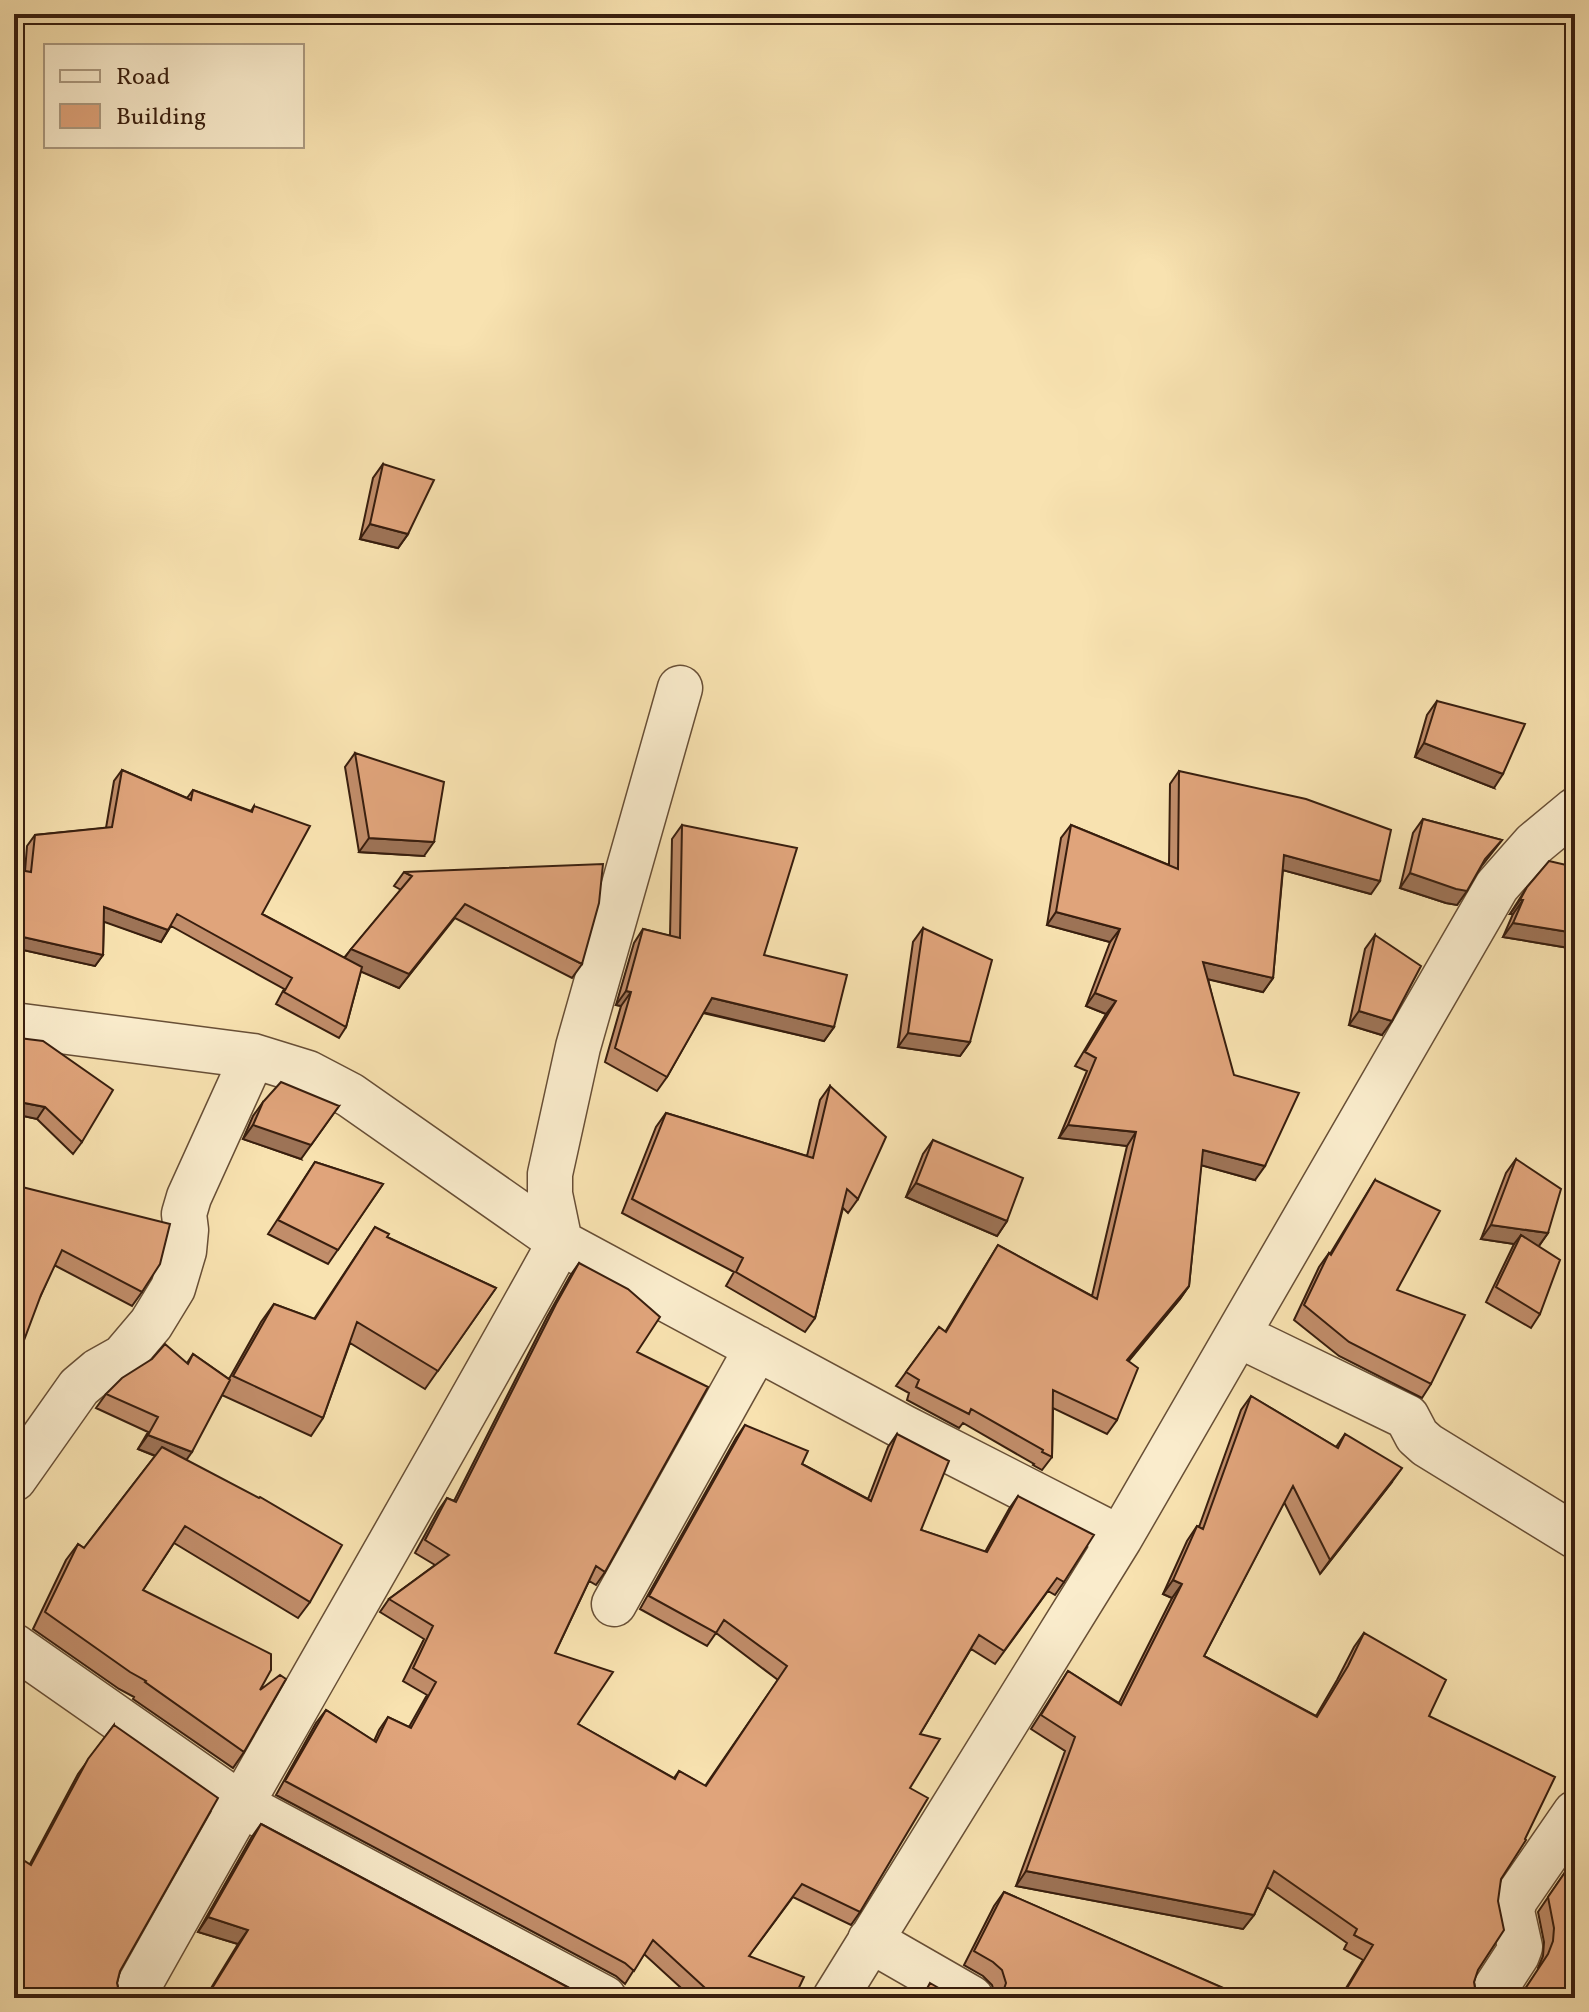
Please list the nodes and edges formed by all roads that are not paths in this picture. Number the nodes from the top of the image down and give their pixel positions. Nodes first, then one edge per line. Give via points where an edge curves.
1 (680, 688) dead end
2 (1575, 810) edge
3 (14, 1025) edge
4 (253, 1056) junction
5 (560, 1242) junction
6 (1238, 1335) junction
7 (757, 1348) junction
8 (14, 1479) edge
9 (1575, 1536) edge
10 (1120, 1538) junction
11 (614, 1604) dead end
12 (14, 1646) edge
13 (240, 1804) junction
14 (1575, 1813) edge
15 (870, 1940) junction
16 (132, 1998) edge
17 (604, 1998) edge
18 (835, 1998) edge
19 (971, 1998) edge
20 (1489, 1998) edge

1 - 5 street via 578,1047 553,1160 550,1194
2 - 6 street via 1534,844 1497,886
3 - 4 street
4 - 5 street via 308,1073 350,1095
4 - 8 street via 189,1197 184,1251 173,1288 123,1357 79,1387
5 - 7 street
5 - 13 street
6 - 9 street via 1407,1417 1427,1445
6 - 10 street
7 - 10 street
7 - 11 street
10 - 15 street
12 - 13 street
13 - 16 street
13 - 17 street
14 - 20 street via 1515,1900 1512,1911 1520,1947
15 - 18 street
15 - 19 street

